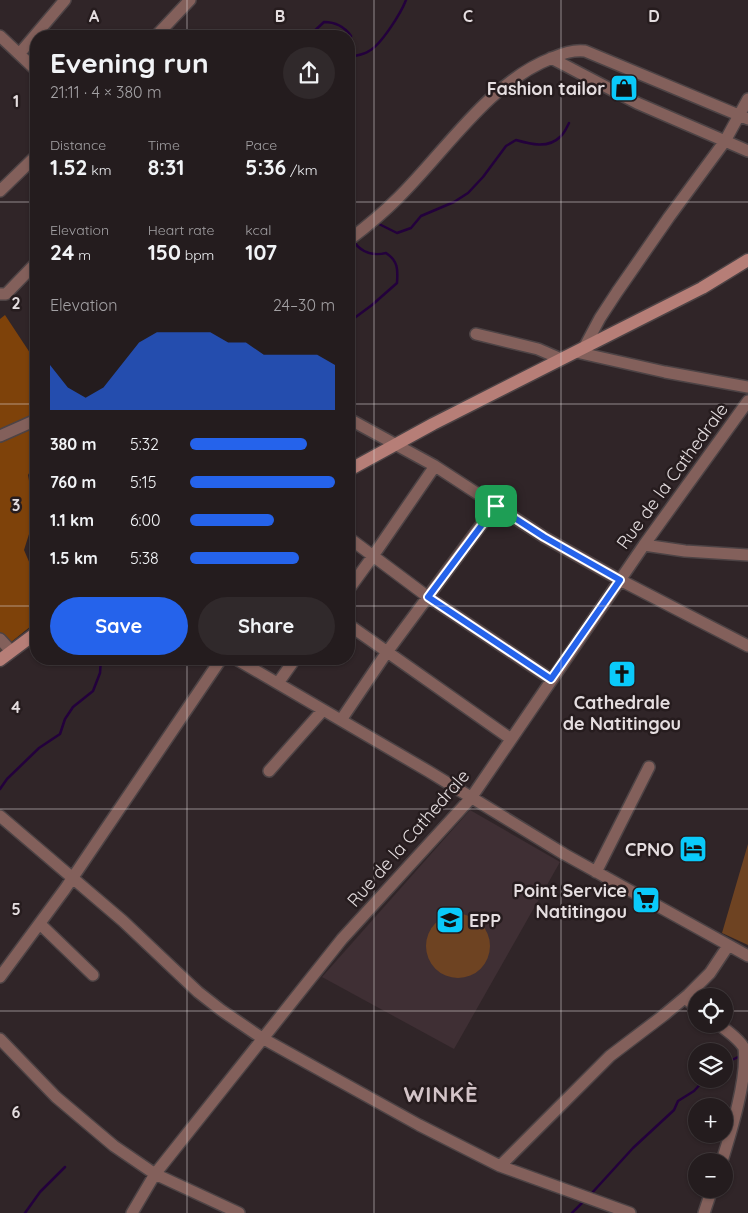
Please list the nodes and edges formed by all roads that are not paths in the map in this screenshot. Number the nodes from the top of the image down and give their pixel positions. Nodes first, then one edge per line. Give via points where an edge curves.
1 (64, 0) edge
2 (190, 0) edge
3 (40, 30) edge
4 (162, 30) edge
5 (0, 36) edge
6 (30, 42) edge
7 (20, 54) junction
8 (552, 58) junction
9 (30, 64) edge
10 (748, 99) edge
11 (744, 117) edge
12 (725, 141) junction
13 (748, 151) edge
14 (30, 162) edge
15 (0, 191) edge
16 (355, 235) edge
17 (748, 260) edge
18 (30, 269) edge
19 (0, 294) edge
20 (476, 334) dead end
21 (580, 350) junction
22 (561, 359) junction
23 (748, 387) edge
24 (748, 401) edge
25 (355, 422) edge
26 (30, 423) edge
27 (0, 436) edge
28 (397, 444) junction
29 (435, 466) junction
30 (355, 467) edge
31 (496, 506) junction
32 (355, 542) edge
33 (644, 545) junction
34 (748, 555) edge
35 (373, 556) junction
36 (620, 580) junction
37 (355, 581) edge
38 (428, 597) junction
39 (355, 629) edge
40 (30, 637) edge
41 (0, 639) edge
42 (748, 646) edge
43 (11, 650) junction
44 (387, 652) junction
45 (0, 660) edge
46 (217, 665) edge
47 (246, 665) edge
48 (291, 665) edge
49 (551, 679) junction
50 (278, 683) junction
51 (323, 710) junction
52 (341, 720) junction
53 (511, 738) junction
54 (649, 767) dead end
55 (269, 771) dead end
56 (471, 798) junction
57 (0, 816) edge
58 (596, 872) junction
59 (72, 878) junction
60 (40, 924) junction
61 (728, 946) junction
62 (748, 956) edge
63 (4, 964) edge
64 (93, 975) dead end
65 (0, 978) edge
66 (685, 998) junction
67 (688, 1000) edge
68 (728, 1033) edge
69 (262, 1038) junction
70 (0, 1039) edge
71 (725, 1153) edge
72 (500, 1166) junction
73 (155, 1174) junction
74 (709, 1198) edge
75 (132, 1213) edge
76 (239, 1213) edge
77 (630, 1213) edge
78 (704, 1213) edge

1 - 3 street
2 - 4 street
5 - 7 street
6 - 7 street
7 - 9 street
8 - 11 street via 575,50 585,51
8 - 12 street via 638,103
8 - 16 street via 524,73 495,95 398,198
10 - 11 street
11 - 12 street
12 - 13 street
12 - 21 street via 668,217
14 - 15 street
17 - 21 street via 702,288
18 - 19 street via 6,294
20 - 22 street via 538,349
21 - 22 street
21 - 23 street via 665,372
22 - 28 street
24 - 33 street, Rue de la Cathedrale
25 - 28 street
26 - 27 street
28 - 29 street
28 - 30 street
29 - 31 street
29 - 35 street
31 - 36 street
31 - 38 street
32 - 35 street
33 - 34 street
33 - 36 street, Rue de la Cathedrale
35 - 37 street
35 - 38 street
36 - 42 street
36 - 49 street, Rue de la Cathedrale
38 - 44 street
38 - 49 street
39 - 44 street
40 - 43 street
41 - 43 street
43 - 45 street
44 - 52 street
44 - 53 street
46 - 59 street
47 - 50 street
48 - 50 street
49 - 53 street, Rue de la Cathedrale
50 - 51 street
51 - 52 street
51 - 55 street
52 - 56 street
53 - 56 street, Rue de la Cathedrale
54 - 58 street
56 - 58 street
56 - 69 street, Rue de la Cathedrale via 342,939
57 - 59 street
58 - 61 street
59 - 60 street
59 - 69 street via 198,992
60 - 63 street
60 - 64 street
61 - 62 street
61 - 66 street via 710,973
63 - 65 street
66 - 67 street
66 - 72 street via 610,1056
68 - 71 street via 743,1047 748,1065 746,1091
69 - 72 street via 419,1126
69 - 73 street, Rue de la Cathedrale
70 - 73 street via 56,1097 114,1146
72 - 77 street
73 - 75 street, Rue de la Cathedrale
73 - 76 street
74 - 78 street

